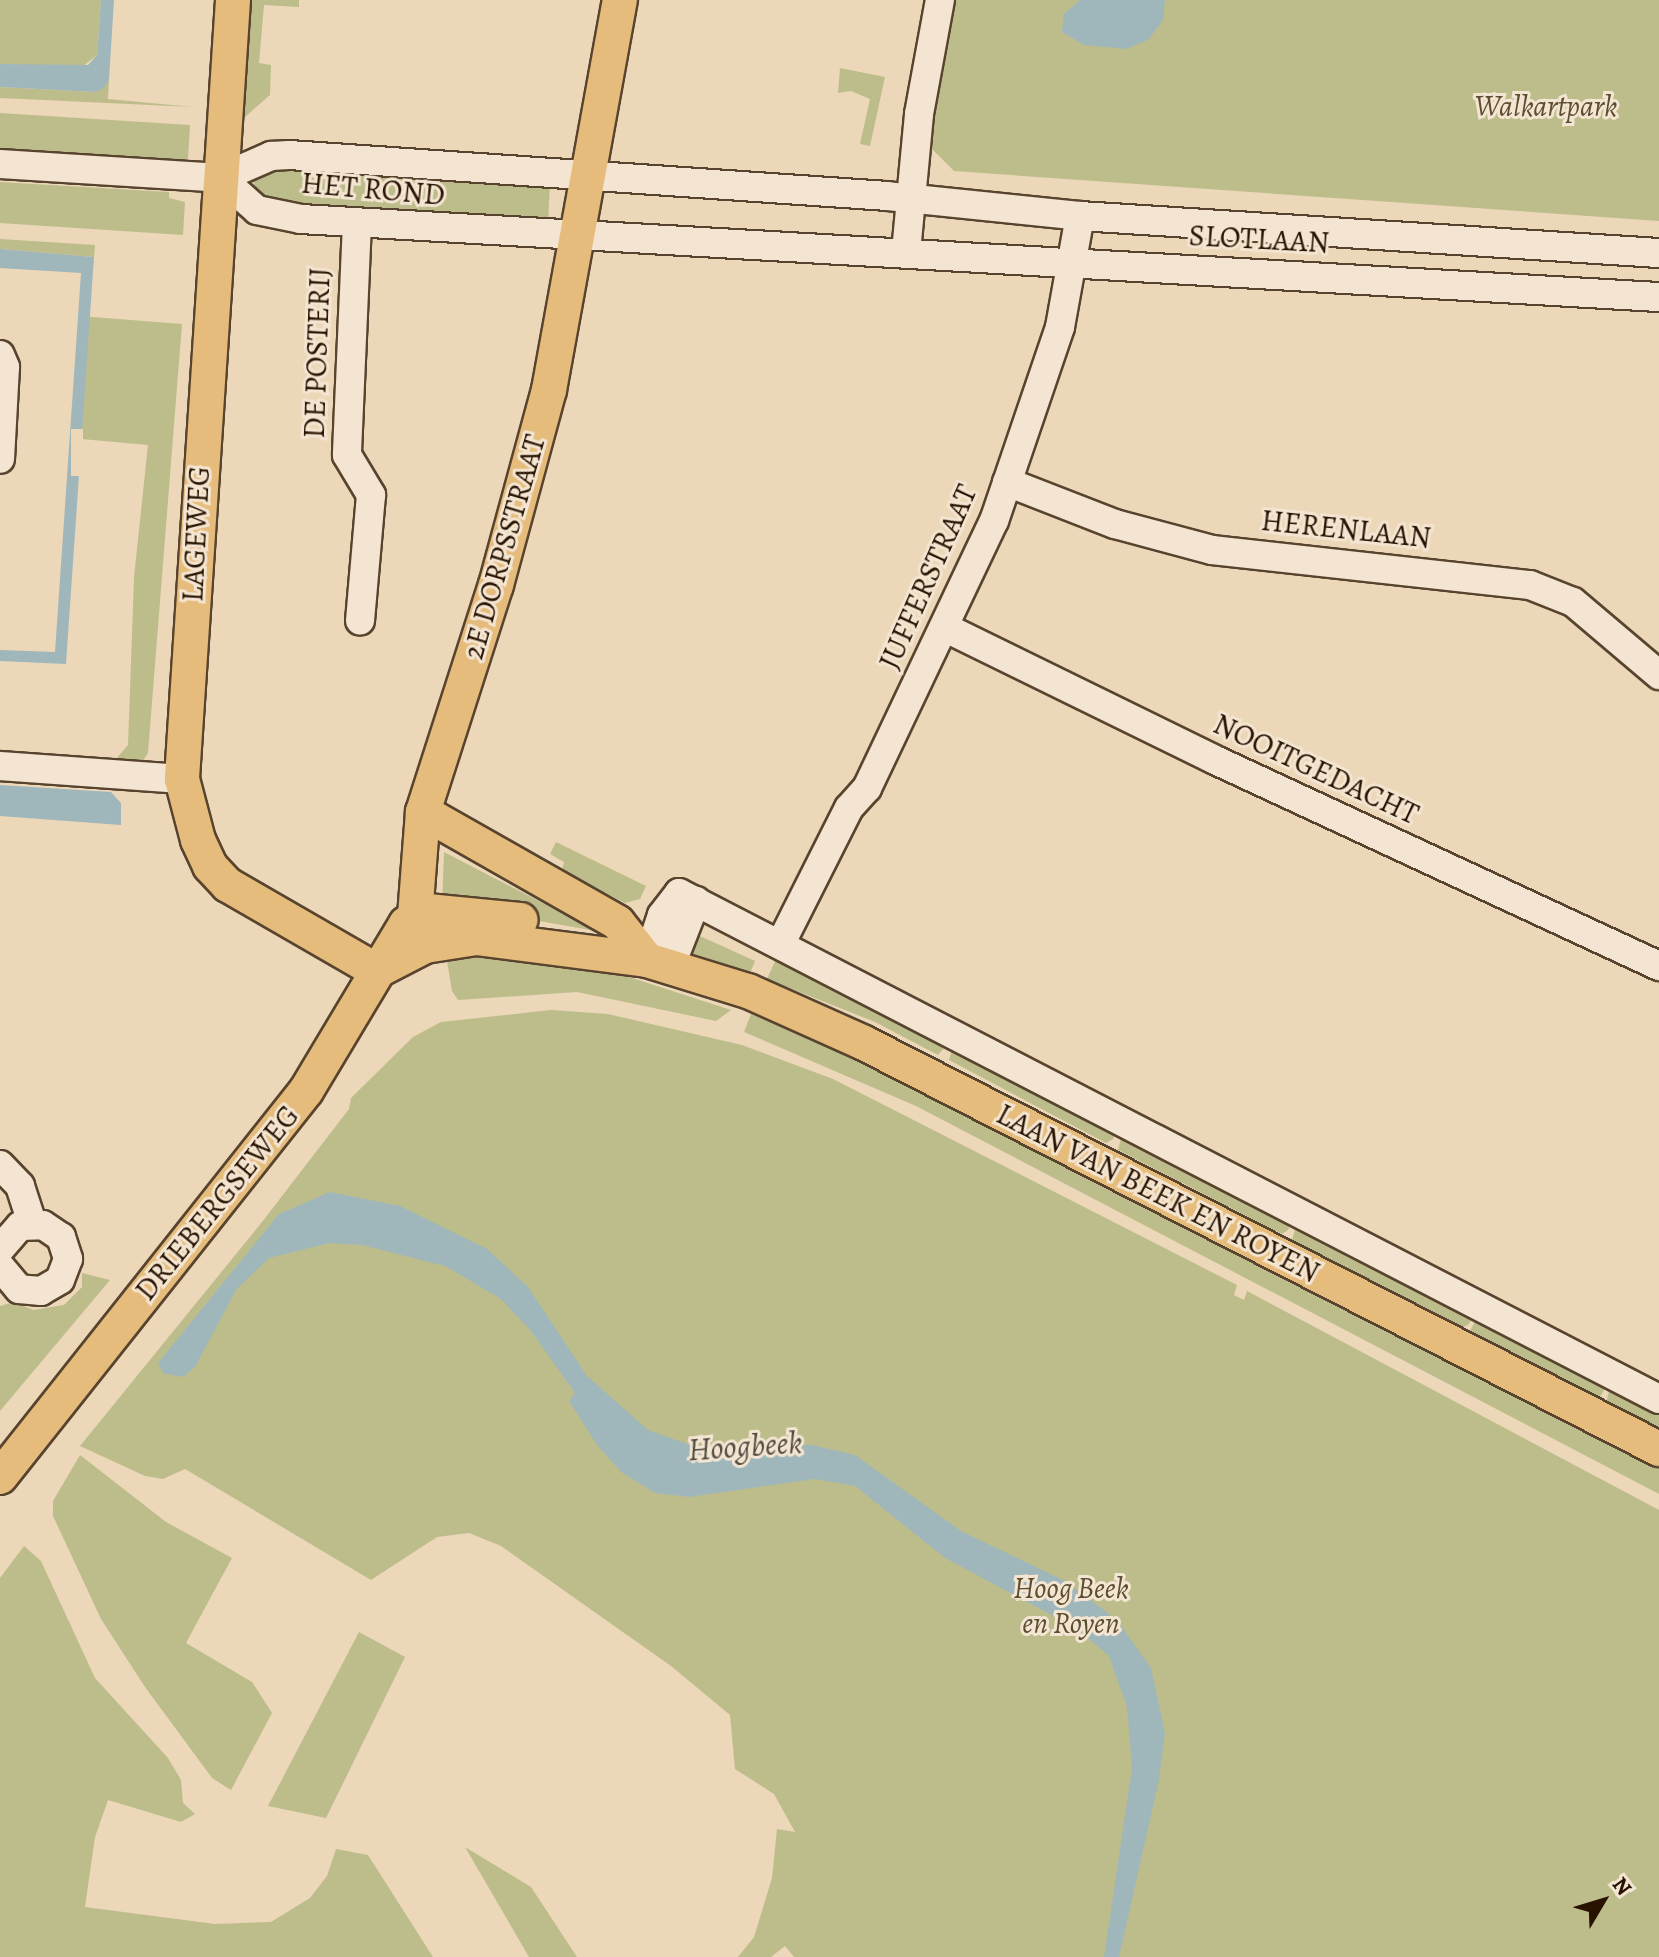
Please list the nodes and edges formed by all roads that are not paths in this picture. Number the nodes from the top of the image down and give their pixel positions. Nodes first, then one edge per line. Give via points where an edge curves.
1 (233, 0) edge
2 (620, 0) edge
3 (940, 0) edge
4 (0, 164) edge
5 (595, 175) junction
6 (221, 178) junction
7 (898, 199) junction
8 (1080, 216) junction
9 (357, 223) junction
10 (579, 237) junction
11 (906, 252) junction
12 (1659, 253) edge
13 (1074, 262) junction
14 (1659, 297) edge
15 (0, 355) edge
16 (0, 459) edge
17 (1007, 482) junction
18 (360, 621) dead end
19 (946, 628) junction
20 (1659, 675) edge
21 (0, 766) edge
22 (182, 779) junction
23 (423, 812) junction
24 (415, 916) junction
25 (781, 943) junction
26 (659, 963) junction
27 (1659, 966) edge
28 (377, 971) junction
29 (0, 1165) edge
30 (32, 1223) junction
31 (0, 1249) edge
32 (0, 1266) edge
33 (1659, 1399) edge
34 (1659, 1449) edge
35 (0, 1477) edge

1 - 6 main road, LAGEWEG
2 - 5 main road, 2E DORPSSTRAAT
3 - 7 street
4 - 6 street
5 - 6 street, HET ROND via 289,155 271,156
5 - 7 street, HET ROND
5 - 10 main road, 2E DORPSSTRAAT
6 - 9 street, HET ROND via 257,210
6 - 22 main road, LAGEWEG
7 - 8 street, SLOTLAAN
7 - 11 street
8 - 12 street, SLOTLAAN
8 - 13 street, JUFFERSTRAAT
9 - 10 street, HET ROND
9 - 18 street, DE POSTERIJ via 347,455 371,495
10 - 11 street, HET ROND
10 - 23 main road, 2E DORPSSTRAAT via 525,488
11 - 13 street, SLOTLAAN
13 - 14 street, SLOTLAAN
13 - 17 street, JUFFERSTRAAT via 1060,327
15 - 16 street via 5,367
17 - 19 street, JUFFERSTRAAT
17 - 20 street, HERENLAAN via 1115,524 1212,550 1530,585 1573,602
19 - 25 street, JUFFERSTRAAT via 867,788 849,808
19 - 27 street, NOOITGEDACHT via 1213,759
21 - 22 street
22 - 28 main road, LAGEWEG via 198,840 210,866 228,885
23 - 24 main road, 2E DORPSSTRAAT
23 - 26 main road via 618,923
24 - 26 main road, LAAN VAN BEEK EN ROYEN via 443,912 543,924
24 - 28 main road, DRIEBERGSEWEG
25 - 26 street, LAAN VAN BEEK EN ROYEN via 688,897 662,915
25 - 33 street, LAAN VAN BEEK EN ROYEN
26 - 28 main road, LAAN VAN BEEK EN ROYEN via 451,939
26 - 34 main road, LAAN VAN BEEK EN ROYEN via 748,991 864,1043
28 - 35 main road, DRIEBERGSEWEG via 306,1091
29 - 30 street via 20,1186
30 - 31 street via 11,1232
30 - 32 street via 53,1230 66,1248 60,1280 30,1292 9,1283

